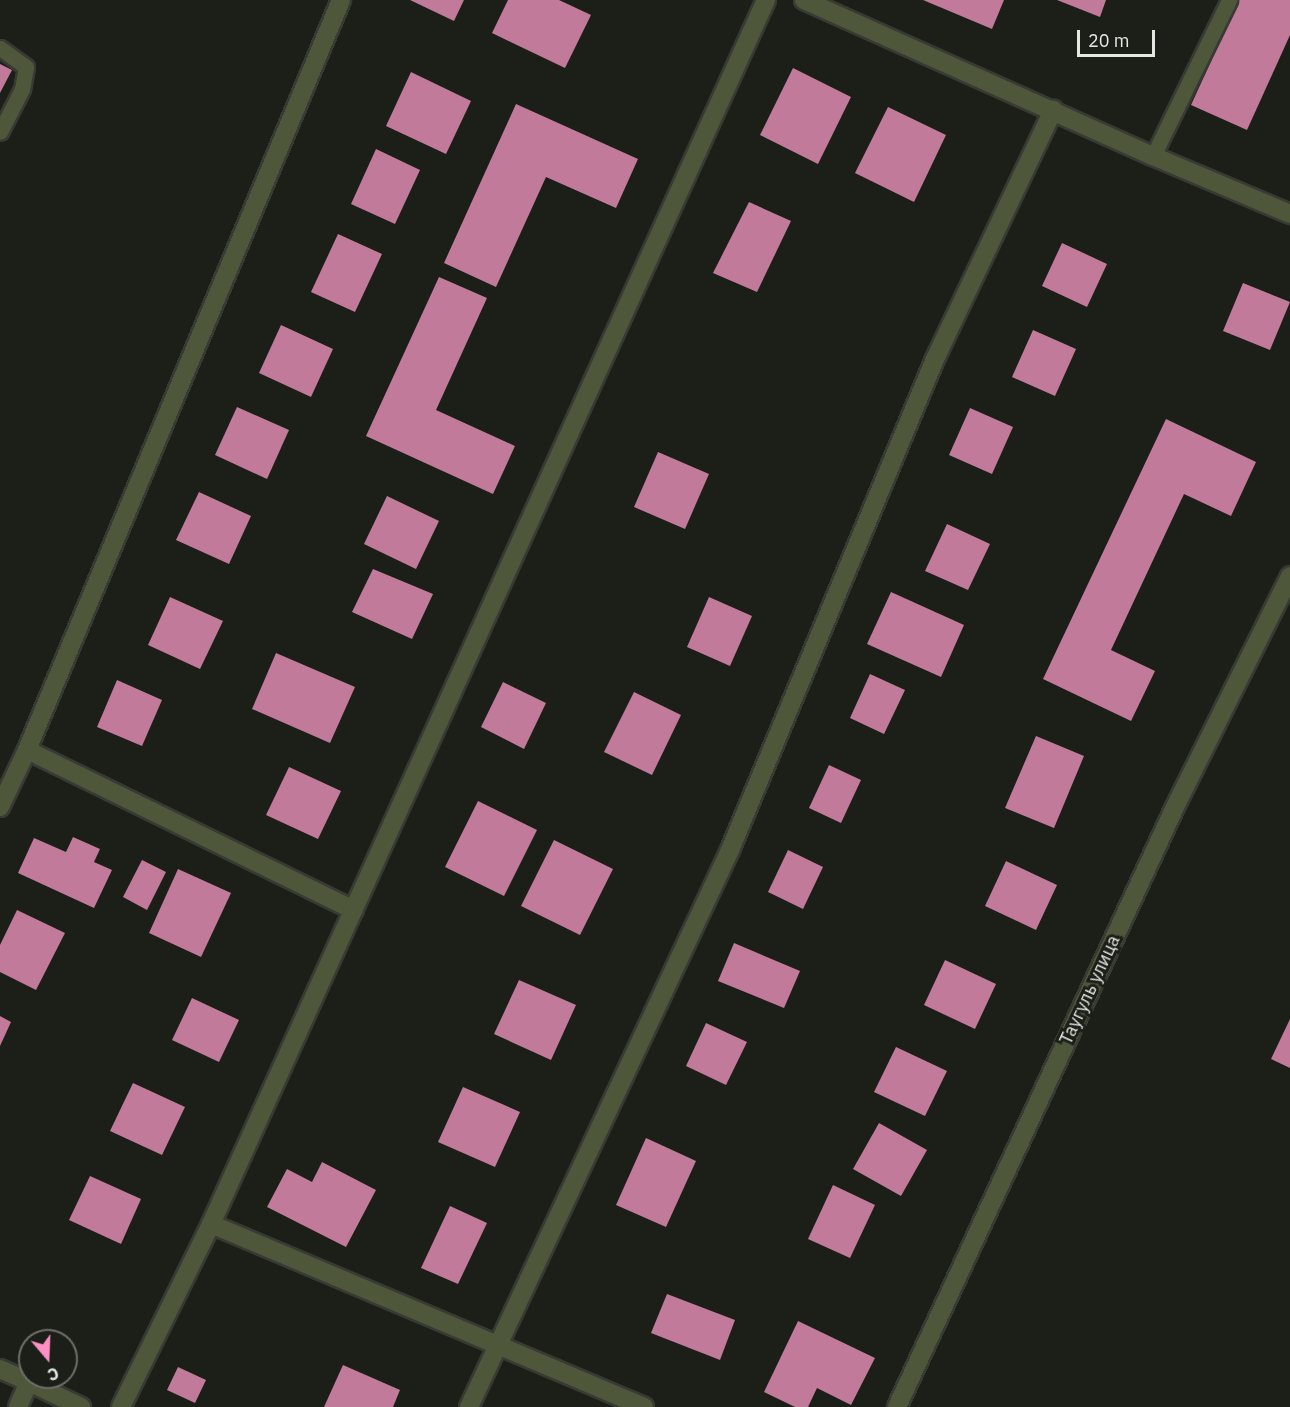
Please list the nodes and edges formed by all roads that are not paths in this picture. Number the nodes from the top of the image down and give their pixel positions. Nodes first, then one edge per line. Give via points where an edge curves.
1 (341, 0) edge
2 (766, 0) edge
3 (804, 0) edge
4 (1229, 0) edge
5 (0, 48) edge
6 (1053, 110) junction
7 (0, 132) edge
8 (1153, 156) junction
9 (1290, 214) edge
10 (1290, 576) edge
11 (27, 750) junction
12 (0, 807) edge
13 (354, 910) junction
14 (211, 1224) junction
15 (497, 1346) junction
16 (0, 1369) edge
17 (18, 1377) edge
18 (26, 1389) edge
19 (44, 1389) edge
20 (18, 1407) edge
21 (81, 1407) edge
22 (121, 1407) edge
23 (469, 1407) edge
24 (644, 1407) edge
25 (897, 1407) edge

1 - 11 street
2 - 13 street
3 - 6 street
4 - 8 lane
5 - 7 lane via 26,67 22,89
6 - 8 street
6 - 15 street via 935,359 730,850
8 - 9 street
10 - 25 street, Таугуль улица via 1175,807
11 - 12 street
11 - 13 street
13 - 14 street
14 - 15 street
14 - 22 street
15 - 23 street
15 - 24 street
16 - 17 street
18 - 20 street
19 - 21 street

